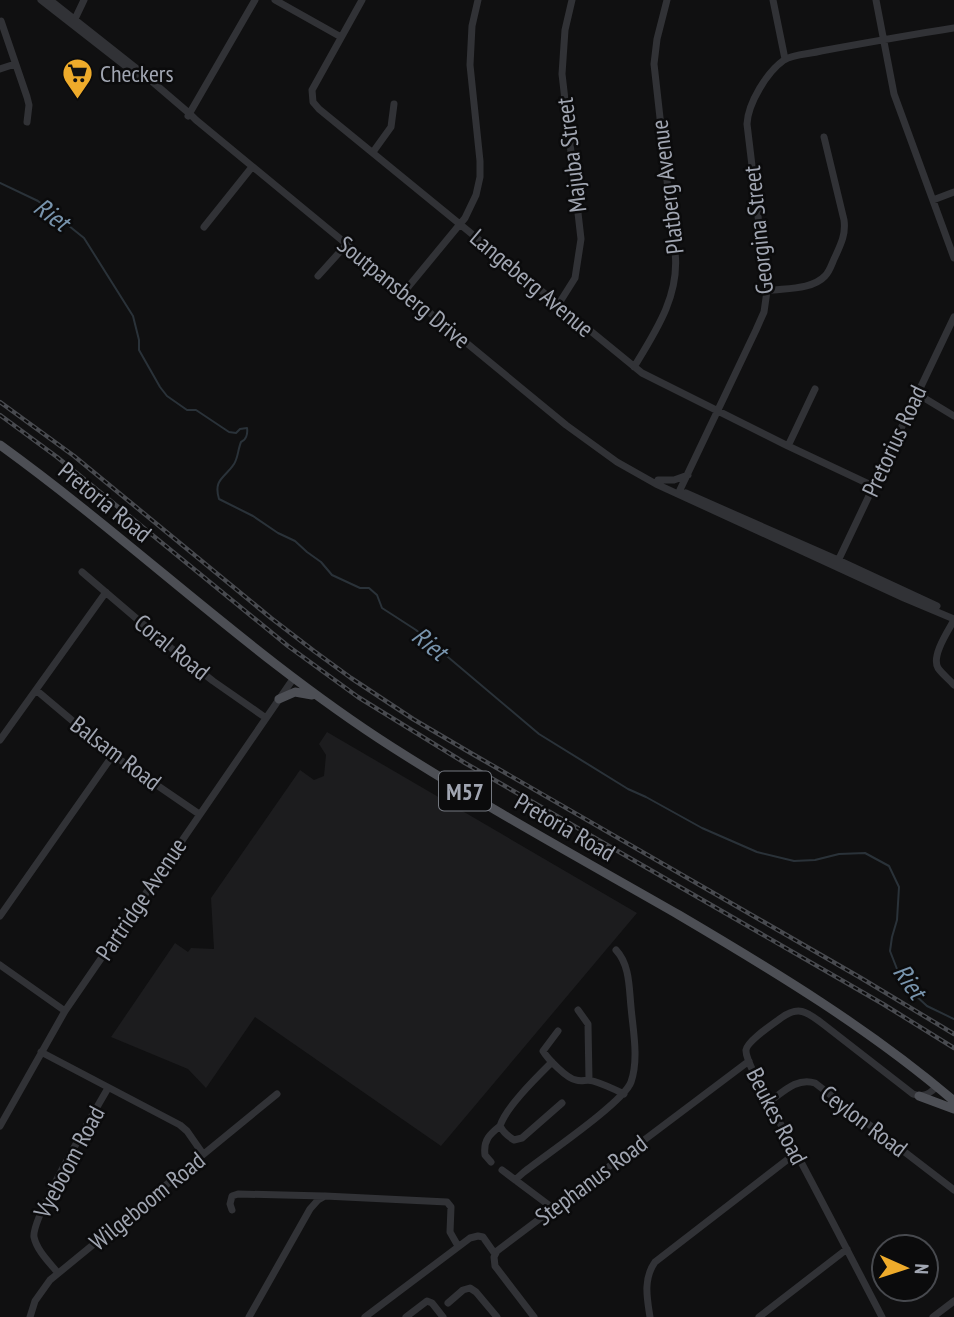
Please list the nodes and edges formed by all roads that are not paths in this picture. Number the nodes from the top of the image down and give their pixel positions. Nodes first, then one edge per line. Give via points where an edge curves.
1 (41, 0) edge
2 (50, 0) edge
3 (85, 0) edge
4 (255, 0) edge
5 (275, 0) edge
6 (362, 0) edge
7 (478, 0) edge
8 (572, 0) edge
9 (667, 0) edge
10 (773, 0) edge
11 (876, 0) edge
12 (2, 21) edge
13 (73, 22) junction
14 (954, 28) edge
15 (341, 37) junction
16 (884, 39) junction
17 (785, 59) junction
18 (15, 64) junction
19 (0, 69) edge
20 (394, 103) dead end
21 (191, 117) junction
22 (27, 122) dead end
23 (824, 137) dead end
24 (373, 152) junction
25 (252, 167) junction
26 (954, 192) edge
27 (933, 200) junction
28 (461, 224) junction
29 (204, 227) dead end
30 (346, 245) junction
31 (954, 258) edge
32 (317, 276) dead end
33 (766, 290) junction
34 (404, 292) junction
35 (558, 305) junction
36 (954, 317) edge
37 (634, 366) junction
38 (815, 389) dead end
39 (916, 393) junction
40 (718, 412) junction
41 (954, 416) edge
42 (0, 445) edge
43 (788, 446) junction
44 (616, 460) junction
45 (688, 475) junction
46 (659, 480) junction
47 (873, 486) junction
48 (679, 492) junction
49 (837, 563) junction
50 (82, 572) dead end
51 (106, 592) junction
52 (954, 618) edge
53 (293, 679) junction
54 (954, 685) edge
55 (36, 690) junction
56 (317, 696) junction
57 (279, 699) junction
58 (266, 719) junction
59 (0, 740) edge
60 (113, 755) junction
61 (199, 814) junction
62 (0, 916) edge
63 (617, 950) dead end
64 (0, 965) edge
65 (578, 1010) dead end
66 (65, 1011) junction
67 (558, 1031) dead end
68 (41, 1052) junction
69 (749, 1061) junction
70 (552, 1062) junction
71 (925, 1077) junction
72 (589, 1080) junction
73 (937, 1086) junction
74 (108, 1088) junction
75 (277, 1094) dead end
76 (624, 1094) junction
77 (920, 1096) junction
78 (954, 1101) edge
79 (769, 1102) junction
80 (562, 1103) dead end
81 (954, 1109) edge
82 (0, 1126) edge
83 (500, 1126) junction
84 (796, 1153) junction
85 (203, 1154) junction
86 (491, 1162) dead end
87 (502, 1170) dead end
88 (515, 1180) junction
89 (954, 1190) edge
90 (325, 1196) junction
91 (554, 1209) junction
92 (232, 1210) dead end
93 (458, 1246) junction
94 (847, 1250) junction
95 (495, 1254) junction
96 (58, 1273) junction
97 (954, 1301) edge
98 (448, 1303) dead end
99 (415, 1314) edge
100 (531, 1316) edge
101 (30, 1317) edge
102 (248, 1317) edge
103 (365, 1317) edge
104 (406, 1317) edge
105 (443, 1317) edge
106 (497, 1317) edge
107 (650, 1317) edge
108 (759, 1317) edge
109 (882, 1317) edge
110 (933, 1317) edge

1 - 13 street, Soutpansberg Drive
2 - 13 street, Soutpansberg Drive
3 - 13 street
4 - 21 street
5 - 15 street
6 - 15 street, Langeberg Avenue
7 - 28 street via 470,71 480,177
8 - 35 street, Majuba Street via 562,74 580,239 575,278
9 - 37 street, Platberg Avenue via 654,71 676,274 654,334
10 - 17 street
11 - 16 street
12 - 18 street
13 - 21 street, Soutpansberg Drive
14 - 16 street
15 - 24 street, Langeberg Avenue via 314,85 312,98 319,109
16 - 17 street
16 - 27 street via 895,98
17 - 33 street, Georgina Street via 756,94 747,117
18 - 19 street
18 - 22 street via 29,105
20 - 24 street via 391,127
21 - 25 street, Soutpansberg Drive
23 - 33 street via 844,220 842,242 828,272 817,282
24 - 28 street, Langeberg Avenue
25 - 29 street
25 - 30 street, Soutpansberg Drive
26 - 27 street
27 - 31 street
28 - 34 street
28 - 35 street, Langeberg Avenue
30 - 32 street
30 - 34 street, Soutpansberg Drive
33 - 40 street, Georgina Street via 764,312
34 - 44 street, Soutpansberg Drive via 566,425
35 - 37 street, Langeberg Avenue
36 - 39 street, Pretorius Road
37 - 40 street, Langeberg Avenue
38 - 43 street
39 - 41 street
39 - 47 street, Pretorius Road
40 - 43 street, Langeberg Avenue
40 - 45 street, Georgina Street
42 - 53 main road, Pretoria Road / M57
43 - 47 street, Langeberg Avenue
44 - 46 street, Soutpansberg Drive
44 - 48 street, Soutpansberg Drive
45 - 46 street
45 - 48 street, Georgina Street
46 - 48 street, Soutpansberg Drive
47 - 49 street, Pretorius Road
48 - 49 street, Soutpansberg Drive
49 - 52 street, Soutpansberg Drive
50 - 51 street, Coral Road
51 - 55 street
51 - 58 street, Coral Road
52 - 54 street via 936,662
53 - 56 main road, Pretoria Road / M57
53 - 57 street, Partridge Avenue
55 - 59 street
55 - 60 street, Balsam Road
56 - 57 main road via 295,692
56 - 71 main road, Pretoria Road / M57 via 467,793 785,979
57 - 58 street, Partridge Avenue
58 - 61 street, Partridge Avenue
60 - 61 street, Balsam Road
60 - 62 street
61 - 66 street, Partridge Avenue
63 - 76 street via 627,971 634,1047 632,1079
64 - 66 street
65 - 72 street via 588,1024
66 - 68 street, Partridge Avenue
67 - 70 street via 543,1051
68 - 74 street
68 - 82 street, Partridge Avenue
69 - 77 street, Beukes Road via 746,1049 750,1043 787,1014 806,1012
69 - 79 street, Beukes Road
69 - 91 street, Stephanus Road
70 - 72 street via 570,1078
70 - 83 street
71 - 73 main road, Pretoria Road / M57
71 - 77 main road
72 - 76 street
73 - 77 street
73 - 78 main road, Pretoria Road / M57
74 - 85 street via 184,1127
74 - 96 street, Vyeboom Road via 35,1228 37,1245
75 - 85 street, Wilgeboom Road
76 - 88 street
77 - 81 main road
79 - 84 street, Beukes Road
79 - 89 street, Ceylon Road via 798,1082 815,1083
80 - 83 street via 522,1138 511,1138
83 - 86 street via 485,1144
84 - 94 street, Beukes Road
84 - 107 street via 655,1262 647,1283
85 - 96 street, Wilgeboom Road
87 - 88 street
88 - 91 street
90 - 92 street via 238,1194 232,1196
90 - 93 street via 447,1202 450,1232
90 - 102 street via 310,1209
91 - 95 street, Stephanus Road
93 - 95 street via 481,1237
93 - 103 street
94 - 108 street
94 - 109 street, Beukes Road
95 - 100 street via 497,1269
96 - 101 street, Wilgeboom Road via 39,1293
97 - 110 street
98 - 106 street via 470,1288
99 - 104 street
99 - 105 street via 429,1301

